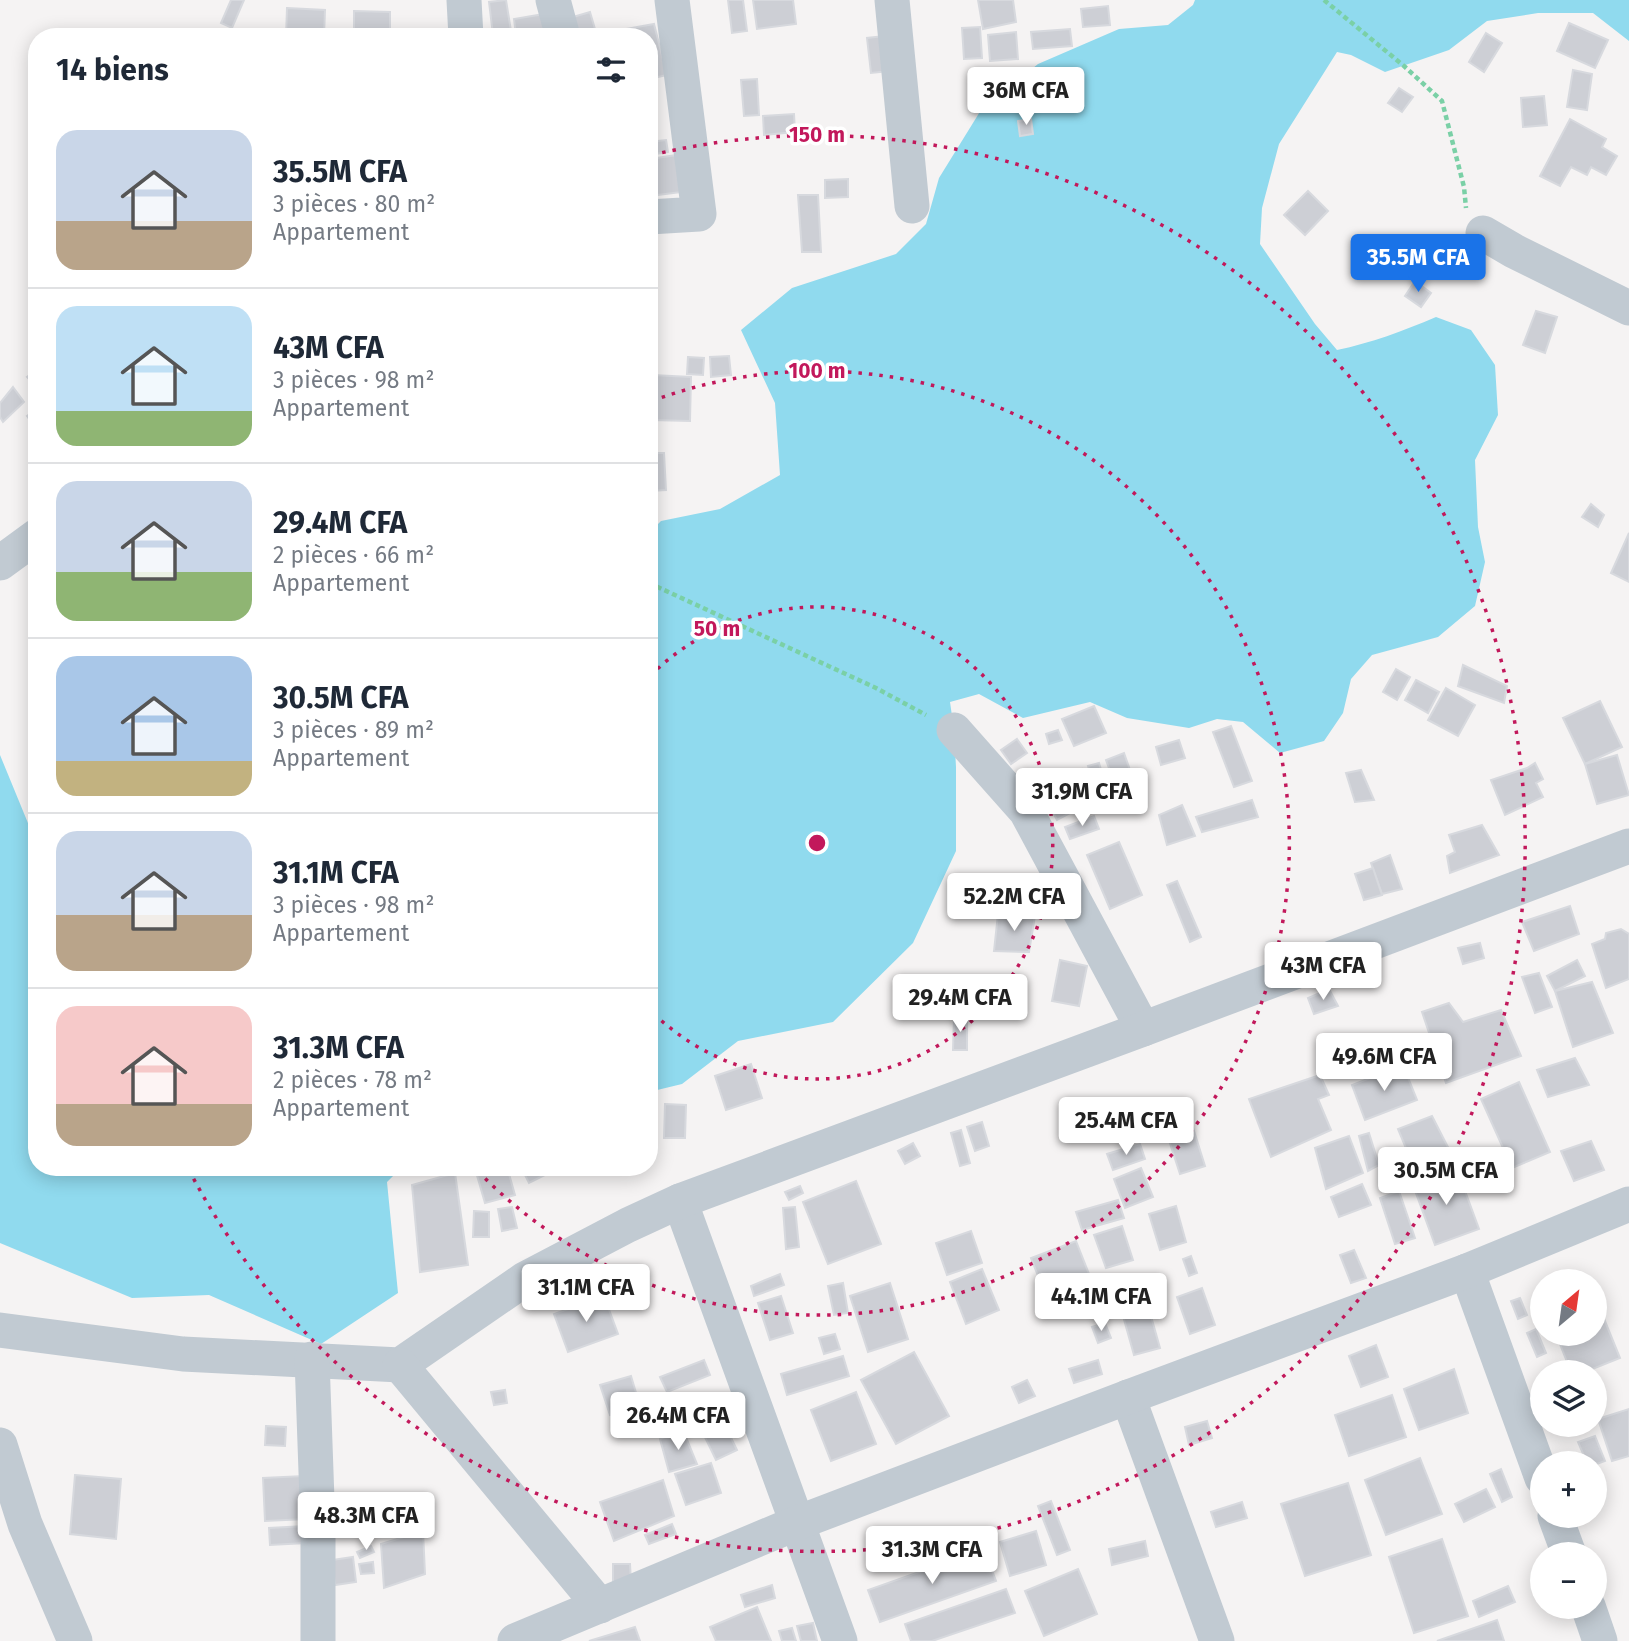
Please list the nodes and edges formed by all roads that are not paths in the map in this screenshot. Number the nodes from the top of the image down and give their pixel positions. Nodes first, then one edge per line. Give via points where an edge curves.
1 (464, 0) edge
2 (553, 0) edge
3 (672, 0) edge
4 (892, 0) edge
5 (466, 28) edge
6 (561, 28) edge
7 (912, 206) dead end
8 (658, 216) edge
9 (1483, 233) road end
10 (1629, 308) edge
11 (28, 543) edge
12 (0, 564) edge
13 (954, 730) road end
14 (1629, 846) edge
15 (1143, 1030) junction
16 (680, 1201) junction
17 (1629, 1203) edge
18 (1467, 1271) junction
19 (0, 1330) edge
20 (312, 1359) junction
21 (400, 1365) junction
22 (1128, 1397) junction
23 (0, 1445) edge
24 (1532, 1451) edge
25 (797, 1523) junction
26 (600, 1606) junction
27 (1592, 1619) edge
28 (521, 1640) edge
29 (75, 1641) edge
30 (318, 1641) edge
31 (840, 1641) edge
32 (1217, 1641) edge
33 (1600, 1641) edge

1 - 5 street
2 - 6 street
3 - 8 street via 699,214
4 - 7 street
9 - 10 street
11 - 12 street
13 - 15 street via 1026,811
14 - 15 street
15 - 16 street
16 - 21 street via 525,1279
16 - 25 street
17 - 18 street
18 - 22 street
18 - 24 street
19 - 20 street via 183,1353
20 - 21 street
20 - 30 street
21 - 26 street
22 - 25 street
22 - 32 street
23 - 29 street via 25,1524
25 - 26 street
25 - 31 street
26 - 28 street
27 - 33 street

